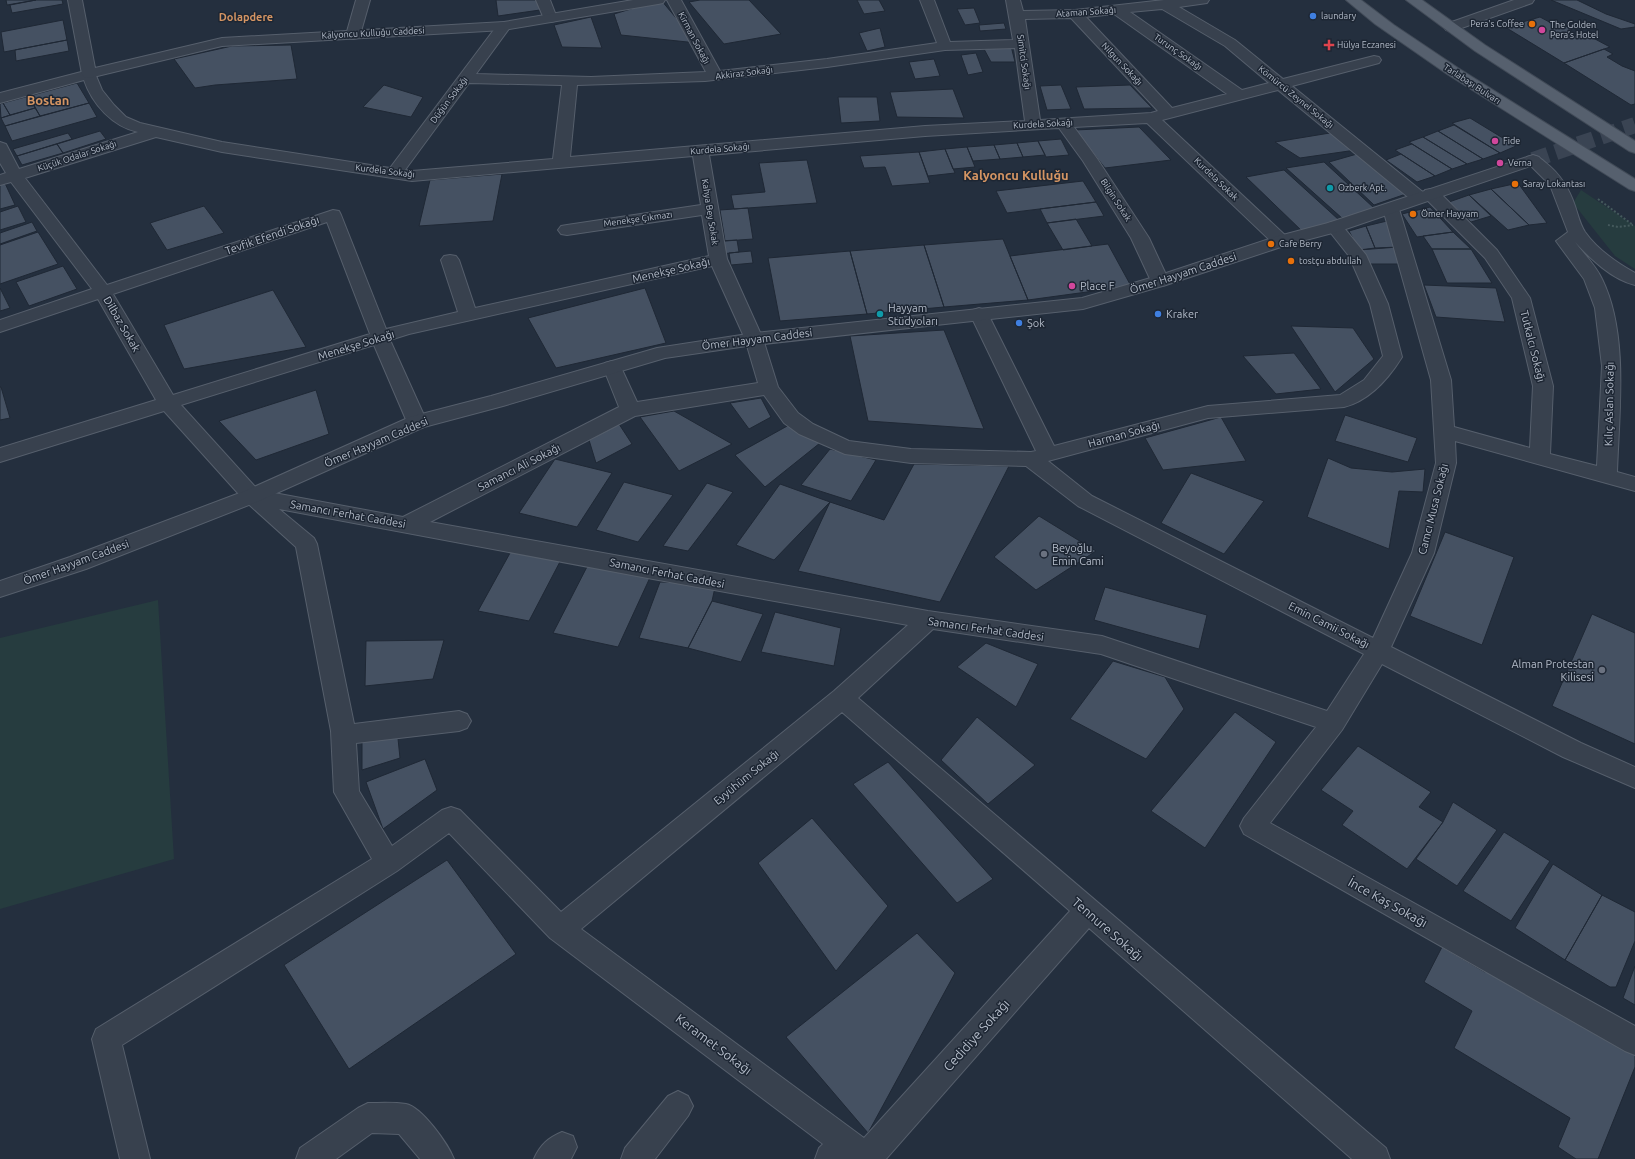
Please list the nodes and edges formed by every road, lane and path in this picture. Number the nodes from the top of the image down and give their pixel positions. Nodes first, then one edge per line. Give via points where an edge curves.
1 (75, 0) edge
2 (363, 0) edge
3 (543, 0) edge
4 (658, 0) edge
5 (674, 0) edge
6 (927, 0) edge
7 (1013, 0) edge
8 (1202, 0) edge
9 (1353, 0) edge
10 (1413, 0) edge
11 (1527, 0) edge
12 (1166, 5) junction
13 (1118, 10) junction
14 (1075, 14) junction
15 (1017, 15) junction
16 (550, 18) junction
17 (504, 26) junction
18 (1451, 27) junction
19 (353, 35) junction
20 (1021, 44) junction
21 (945, 46) junction
22 (1374, 60) dead end
23 (89, 74) junction
24 (715, 76) junction
25 (466, 78) junction
26 (570, 80) junction
27 (1280, 84) junction
28 (1239, 95) junction
29 (0, 98) edge
30 (1168, 113) junction
31 (1151, 118) junction
32 (1063, 123) junction
33 (1033, 125) junction
34 (155, 132) junction
35 (0, 147) edge
36 (1635, 148) edge
37 (700, 151) junction
38 (561, 163) junction
39 (394, 173) junction
40 (7, 178) edge
41 (1635, 186) edge
42 (1425, 196) junction
43 (1598, 199) dead end
44 (710, 209) junction
45 (1391, 209) junction
46 (1633, 225) dead end
47 (1334, 227) junction
48 (567, 230) dead end
49 (1577, 233) junction
50 (1281, 241) junction
51 (718, 259) junction
52 (450, 260) dead end
53 (1635, 280) edge
54 (1160, 281) junction
55 (103, 292) junction
56 (979, 314) junction
57 (468, 315) junction
58 (0, 326) edge
59 (380, 337) junction
60 (754, 339) junction
61 (612, 367) junction
62 (769, 388) junction
63 (168, 403) junction
64 (630, 410) junction
65 (417, 422) junction
66 (1444, 431) junction
67 (0, 455) edge
68 (1040, 457) junction
69 (1540, 458) junction
70 (1607, 476) junction
71 (1635, 484) edge
72 (252, 496) junction
73 (407, 524) junction
74 (0, 589) edge
75 (928, 620) junction
76 (1378, 651) junction
77 (842, 698) junction
78 (459, 721) dead end
79 (1333, 723) junction
80 (343, 733) junction
81 (1635, 778) edge
82 (388, 863) junction
83 (1087, 911) junction
84 (560, 928) junction
85 (1635, 1041) edge
86 (678, 1106) dead end
87 (852, 1155) edge
88 (135, 1159) edge
89 (311, 1159) edge
90 (439, 1159) edge
91 (636, 1159) edge
92 (1375, 1159) edge

1 - 23 street, Kurdela Sokağı
2 - 19 street
3 - 16 street
4 - 16 street, Kalyoncu Kulluğu Caddesi
5 - 24 street, Kirman Sokağı
6 - 21 street
7 - 15 street, Simitci Sokağı
8 - 12 street, Ataman Sokağı
9 - 41 main road, Tarlabaşı Bulvarı via 1396,33 1500,103
10 - 18 main road
11 - 18 street
12 - 13 street, Ataman Sokağı
12 - 27 street, Kömürcü Zeynel Sokağı via 1230,43
13 - 14 street, Ataman Sokağı
13 - 28 street, Turunç Sokağı
14 - 15 street, Ataman Sokağı
14 - 30 street, Nilgun Sokağı
15 - 20 street, Simitci Sokağı
16 - 17 street, Kalyoncu Kulluğu Caddesi
17 - 19 street, Kalyoncu Kulluğu Caddesi
17 - 25 street, Düğün Sokağı
18 - 36 main road
19 - 23 street, Kalyoncu Kulluğu Caddesi via 222,42
20 - 21 street, Akkiraz Sokağı
20 - 33 street, Simitci Sokağı
21 - 24 street, Akkiraz Sokağı
22 - 27 street, Kurdela Sokağı
23 - 29 street, Kalyoncu Kulluğu Caddesi
23 - 34 street, Kurdela Sokağı via 95,91 121,120
24 - 26 street, Akkiraz Sokağı
25 - 26 street, Akkiraz Sokağı
25 - 39 street, Düğün Sokağı
26 - 38 street
27 - 28 street, Kurdela Sokağı
27 - 42 street, Kömürcü Zeynel Sokağı
28 - 30 street, Kurdela Sokağı
30 - 31 street, Kurdela Sokağı
31 - 32 street, Kurdela Sokağı
31 - 50 street, Kurdela Sokak
32 - 33 street, Kurdela Sokağı
32 - 54 street, Bilgin Sokak via 1140,238
33 - 37 street, Kurdela Sokağı via 925,131
34 - 39 street, Kurdela Sokağı via 222,147
34 - 40 street, Küçük Odalar Sokağı
35 - 40 street, Dilbaz Sokak
37 - 38 street, Kurdela Sokağı
37 - 44 street, Kahya Bey Sokak
38 - 39 street, Kurdela Sokağı via 412,176
40 - 55 street, Dilbaz Sokak
42 - 45 street, Ömer Hayyam Caddesi
42 - 49 street, Ömer Hayyam Caddesi via 1533,160 1554,180
42 - 69 street, Tutkalcı Sokağı via 1491,254 1521,298 1543,386
43 - 46 path
44 - 48 street, Menekşe Çıkmazı
44 - 51 street, Kahya Bey Sokak
45 - 47 street, Ömer Hayyam Caddesi
45 - 66 street, Camcı Musa Sokağı via 1441,380
47 - 50 street, Ömer Hayyam Caddesi
47 - 68 street, Harman Sokağı via 1357,255 1379,304 1393,357 1371,384 1344,401 1208,412
49 - 53 street via 1596,254
49 - 70 street, Kılıç Aslan Sokağı via 1565,241 1593,278 1604,308 1612,366
50 - 54 street, Ömer Hayyam Caddesi
51 - 57 street, Menekşe Sokağı
51 - 60 street, Kahya Bey Sokak
52 - 57 street
54 - 56 street, Ömer Hayyam Caddesi via 1083,303
55 - 58 street, Tevfik Efendi Sokağı
55 - 59 street, Tevfik Efendi Sokağı via 333,215
55 - 63 street, Dilbaz Sokak
56 - 60 street, Ömer Hayyam Caddesi
56 - 68 street
57 - 59 street, Menekşe Sokağı
59 - 63 street, Menekşe Sokağı
59 - 65 street, Tevfik Efendi Sokağı
60 - 61 street, Ömer Hayyam Caddesi via 664,352
60 - 62 street, Harman Sokağı
61 - 64 street
61 - 65 street, Ömer Hayyam Caddesi
62 - 64 street, Samancı Ali Sokağı
62 - 68 street, Harman Sokağı via 791,418 806,429 845,447 911,456
63 - 67 street, Menekşe Sokağı
63 - 72 street, Dilbaz Sokak
64 - 73 street, Samancı Ali Sokağı
65 - 72 street, Ömer Hayyam Caddesi
66 - 69 street
66 - 76 street, Camcı Musa Sokağı via 1446,463 1423,553
68 - 76 street, Emin Camii Sokağı via 1085,501
69 - 70 street
70 - 71 street
72 - 73 street, Samancı Ferhat Caddesi
72 - 74 street, Ömer Hayyam Caddesi via 78,563
72 - 80 street, Samancı Ferhat Caddesi via 306,544
73 - 75 street, Samancı Ferhat Caddesi
75 - 77 street, Eyyühüm Sokağı
75 - 79 street, Samancı Ferhat Caddesi via 1102,645
76 - 79 street, Camcı Musa Sokağı
76 - 81 street, Emin Camii Sokağı via 1572,750
77 - 83 street, Tennure Sokağı
77 - 84 street, Eyyühüm Sokağı
78 - 80 street
79 - 85 street, İnce Kaş Sokağı via 1253,826
80 - 82 street, Samancı Ferhat Caddesi via 347,792
82 - 84 street, Keramet Sokağı via 450,818
82 - 88 street via 106,1039
83 - 87 street, Cedidiye Sokağı
83 - 92 street, Tennure Sokağı
84 - 87 street, Keramet Sokağı
86 - 91 street
89 - 90 street via 368,1118 406,1119

